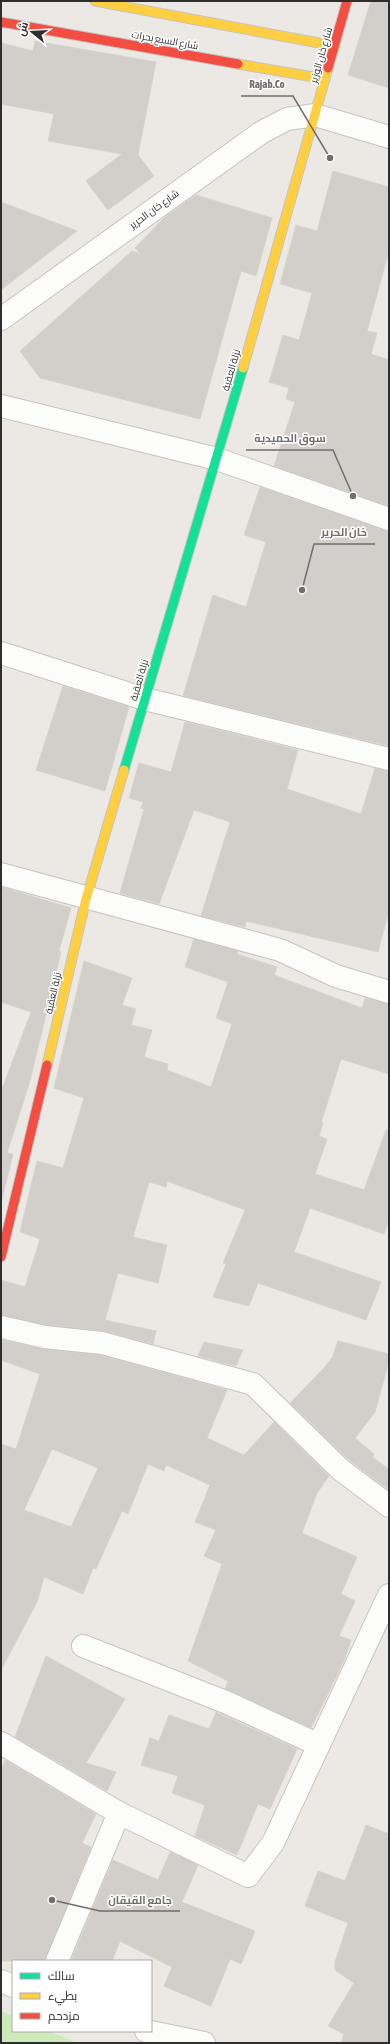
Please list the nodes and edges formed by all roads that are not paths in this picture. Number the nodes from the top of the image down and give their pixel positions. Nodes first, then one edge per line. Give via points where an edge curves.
1 (95, 1) edge
2 (347, 1) edge
3 (1, 22) edge
4 (335, 46) junction
5 (325, 79) junction
6 (315, 115) junction
7 (389, 137) edge
8 (1, 319) edge
9 (1, 406) edge
10 (217, 459) junction
11 (389, 519) edge
12 (1, 653) edge
13 (145, 699) junction
14 (389, 759) edge
15 (1, 874) edge
16 (86, 899) junction
17 (389, 992) edge
18 (1, 1257) edge
19 (1, 1327) edge
20 (389, 1506) edge
21 (389, 1595) edge
22 (83, 1646) dead end
23 (1, 1743) edge
24 (319, 1745) junction
25 (119, 1813) junction
26 (57, 1960) edge
27 (1, 1980) edge
28 (12, 1986) edge
29 (151, 2032) edge
30 (204, 2043) edge

1 - 4 street
2 - 4 street, شارع خان الوزير
3 - 5 street, شارع السبع بحرات
4 - 5 street, شارع خان الوزير
5 - 6 street, شارع خان الوزير
6 - 7 street
6 - 8 street, شارع خان الحرير via 287,119 262,132
6 - 10 street, نزلة العقبة
9 - 10 street
10 - 11 street
10 - 13 street, نزلة العقبة
12 - 13 street
13 - 14 street
13 - 16 street, نزلة العقبة
15 - 16 street
16 - 17 street via 280,950 336,976
16 - 18 street, نزلة العقبة
19 - 20 street via 45,1337 102,1343 253,1384 341,1470
21 - 24 street
22 - 24 street via 228,1703
23 - 25 street
24 - 25 street via 273,1843 248,1876
25 - 26 street
27 - 28 street
29 - 30 street

